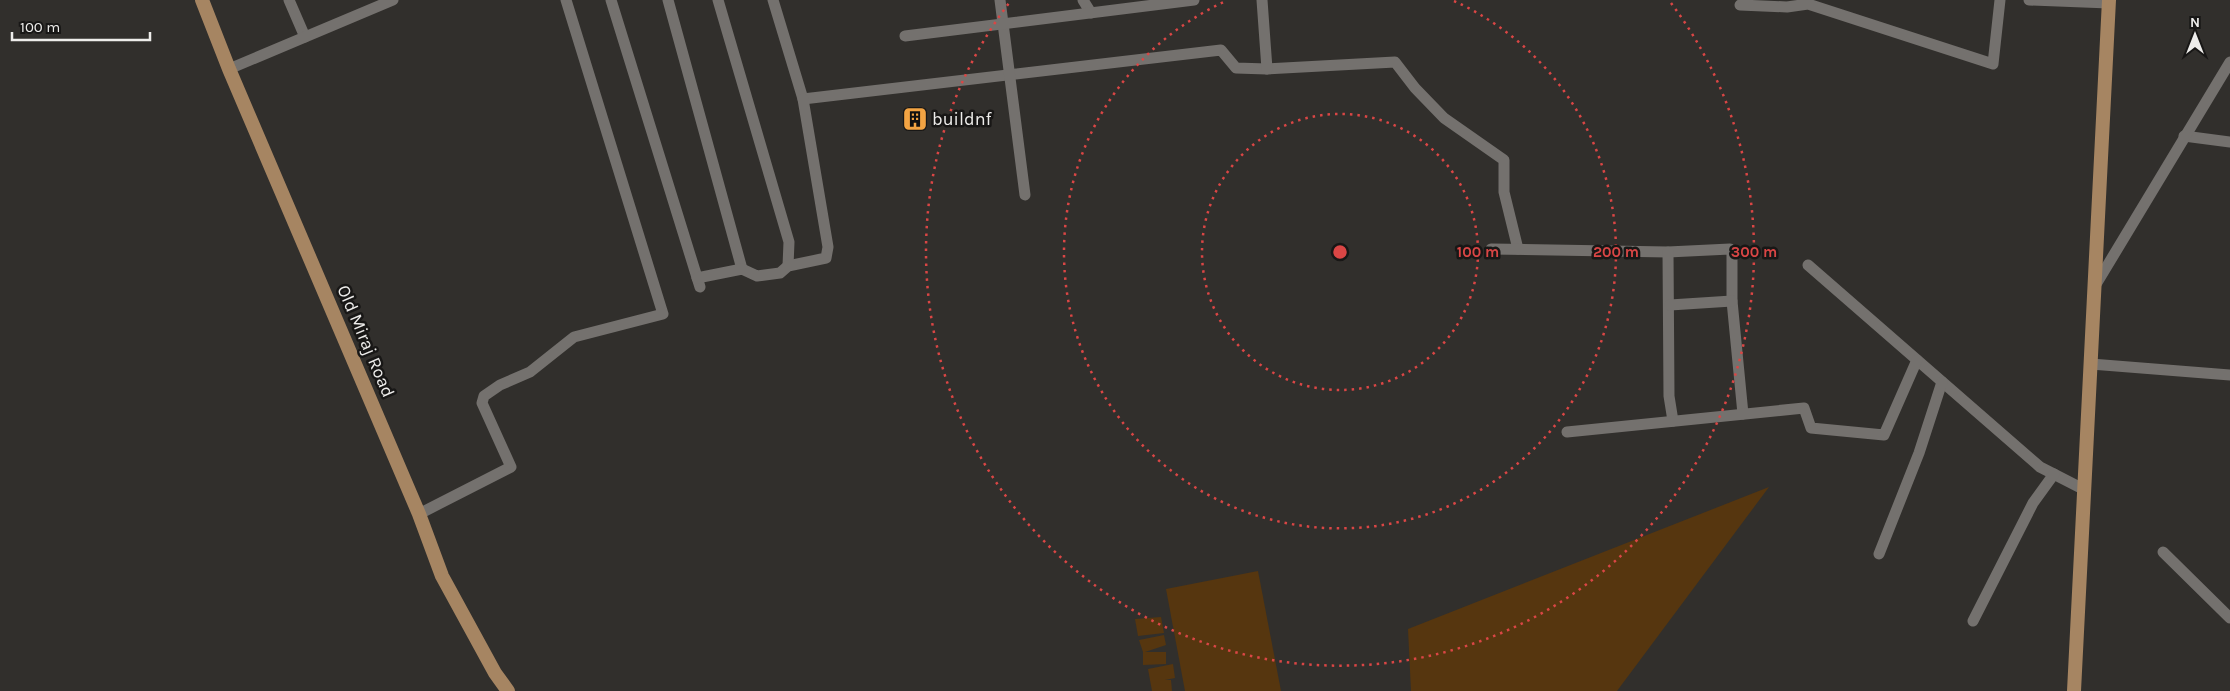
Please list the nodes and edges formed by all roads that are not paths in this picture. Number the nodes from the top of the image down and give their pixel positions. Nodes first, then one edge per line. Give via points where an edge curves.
1 (202, 0) edge
2 (289, 0) edge
3 (393, 0) edge
4 (566, 0) edge
5 (611, 0) edge
6 (668, 0) edge
7 (718, 0) edge
8 (773, 0) edge
9 (1000, 0) edge
10 (1083, 0) edge
11 (1194, 0) edge
12 (1262, 0) edge
13 (2000, 0) edge
14 (2029, 0) edge
15 (2109, 1) edge
16 (1740, 5) dead end
17 (1091, 13) junction
18 (1003, 24) junction
19 (305, 36) junction
20 (905, 36) dead end
21 (2230, 62) edge
22 (229, 69) junction
23 (1267, 69) junction
24 (1010, 75) junction
25 (803, 99) junction
26 (2184, 136) junction
27 (2230, 142) edge
28 (1026, 195) dead end
29 (1492, 249) dead end
30 (1518, 249) junction
31 (1668, 252) junction
32 (1808, 265) dead end
33 (788, 266) junction
34 (742, 269) junction
35 (2095, 286) junction
36 (1732, 301) junction
37 (1670, 305) junction
38 (1917, 360) junction
39 (2091, 364) junction
40 (2230, 375) edge
41 (1942, 382) junction
42 (1743, 414) junction
43 (1673, 421) junction
44 (1567, 432) dead end
45 (2054, 474) junction
46 (2085, 490) junction
47 (419, 514) junction
48 (2164, 552) dead end
49 (1879, 554) dead end
50 (2230, 618) edge
51 (1973, 621) dead end
52 (508, 691) edge
53 (2074, 691) edge

1 - 22 main road, Old Miraj Road
2 - 19 street
3 - 19 street
4 - 47 street via 663,314 574,337 530,372 484,396 482,404 511,467
5 - 34 street via 699,282
6 - 34 street
7 - 33 street via 789,242
8 - 25 street
9 - 18 street
10 - 17 street
11 - 17 street
12 - 23 street
13 - 16 street via 1993,64 1808,4 1788,7
14 - 15 street
15 - 35 main road
17 - 18 street
18 - 20 street
18 - 24 street
19 - 22 street
21 - 26 street
22 - 47 main road, Old Miraj Road
23 - 24 street via 1236,68 1220,50
23 - 30 street via 1394,62 1444,118 1504,160 1504,192
24 - 25 street
24 - 28 street
25 - 33 street via 828,247 826,258
26 - 27 street
26 - 35 street
29 - 30 street
30 - 31 street
31 - 36 street via 1730,249
31 - 37 street
32 - 38 street
33 - 34 street via 780,272 757,276
35 - 39 main road
36 - 37 street
36 - 42 street
37 - 43 street via 1669,396
38 - 41 street
38 - 42 street via 1884,435 1811,428 1804,408
39 - 40 street
39 - 46 main road
41 - 45 street via 2040,467
41 - 49 street
42 - 43 street
43 - 44 street
45 - 46 street
45 - 51 street via 2033,503
46 - 53 main road
47 - 52 main road, Old Miraj Road via 442,576
48 - 50 street

